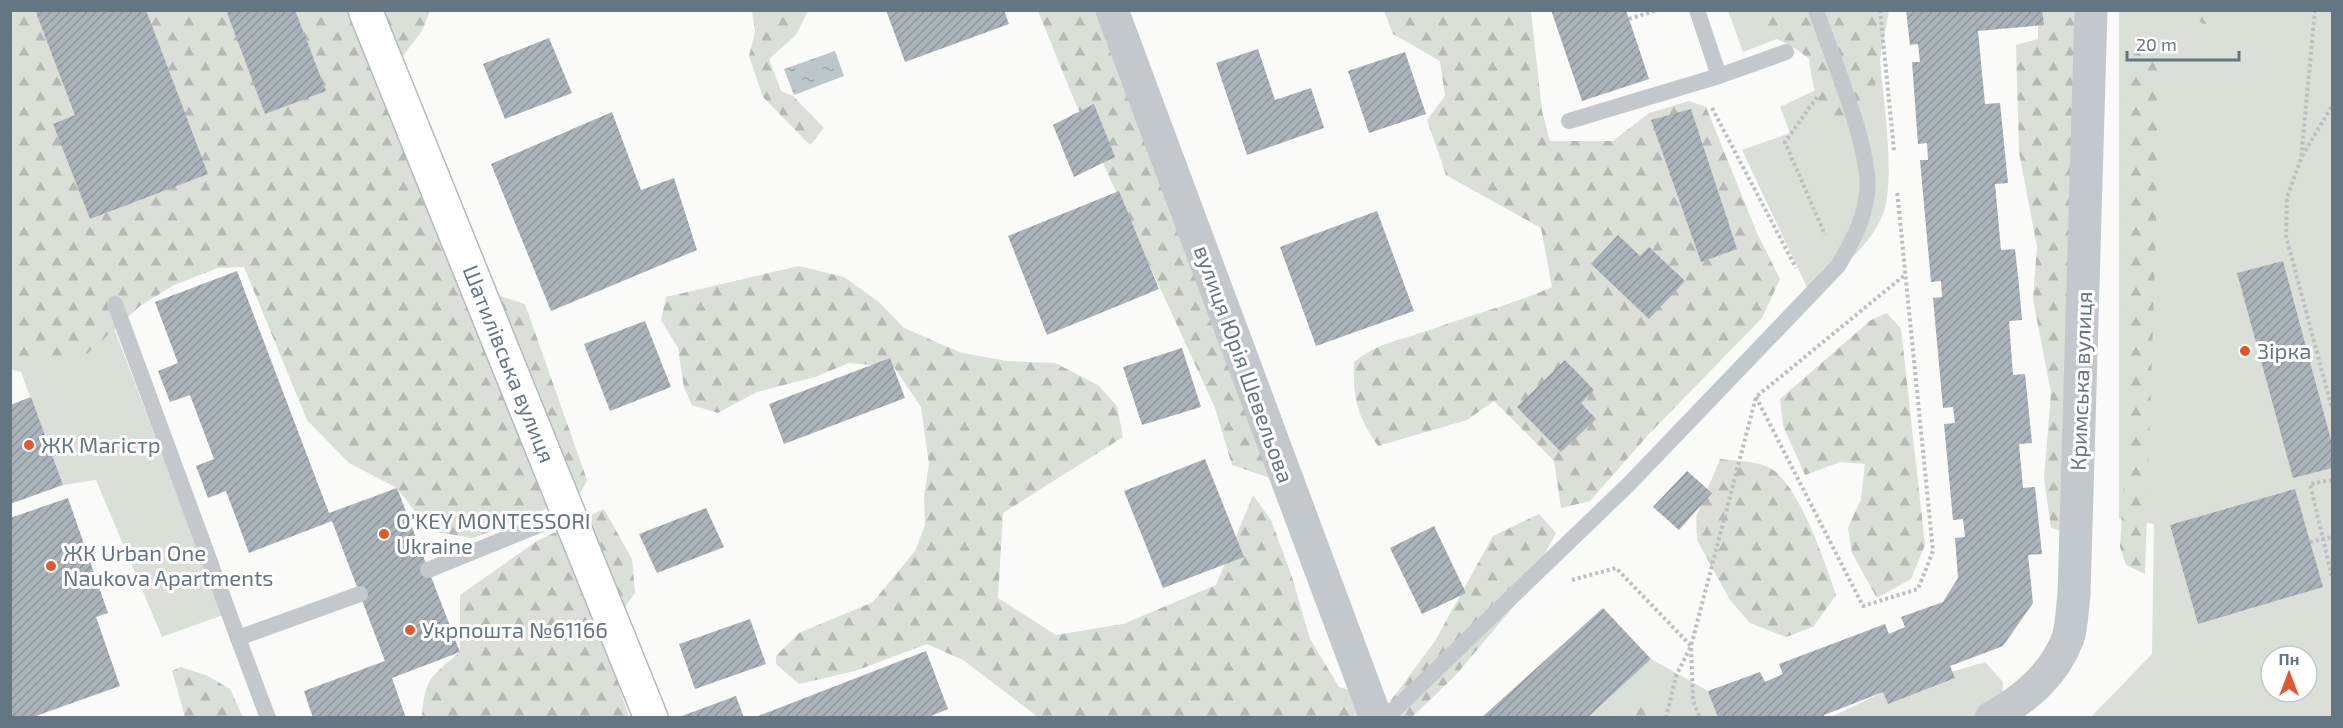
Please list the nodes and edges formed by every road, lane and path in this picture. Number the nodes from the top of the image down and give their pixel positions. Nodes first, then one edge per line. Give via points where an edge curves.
1 (365, 10) edge
2 (1112, 10) edge
3 (1657, 10) edge
4 (1697, 10) edge
5 (1816, 10) edge
6 (1880, 10) edge
7 (2091, 10) edge
8 (2315, 10) edge
9 (1629, 19) dead end
10 (1786, 52) dead end
11 (1832, 56) junction
12 (1719, 76) junction
13 (1698, 81) junction
14 (2332, 106) edge
15 (1569, 121) dead end
16 (1894, 158) dead end
17 (2301, 159) junction
18 (1897, 182) dead end
19 (1838, 266) junction
20 (1905, 274) junction
21 (1811, 296) junction
22 (115, 304) dead end
23 (1756, 397) junction
24 (2332, 409) edge
25 (2332, 480) edge
26 (569, 513) junction
27 (2332, 537) edge
28 (2323, 539) junction
29 (2310, 542) dead end
30 (428, 570) dead end
31 (2332, 577) edge
32 (1571, 580) dead end
33 (360, 594) dead end
34 (238, 638) junction
35 (1691, 646) junction
36 (268, 717) edge
37 (651, 717) edge
38 (1376, 717) edge
39 (1386, 717) edge
40 (1666, 717) edge
41 (1700, 717) edge
42 (1991, 717) edge

1 - 26 street, Шатилівська вулиця
2 - 38 street, вулиця Юрія Шевельова
3 - 9 path
4 - 12 lane
5 - 11 lane
6 - 16 path
7 - 42 street, Кримська вулиця via 2074,595 2068,637 2049,674 2018,703
8 - 17 path
10 - 12 lane
11 - 19 lane via 1864,152 1867,192 1858,231
11 - 19 path via 1815,103 1785,142
12 - 13 lane
13 - 15 lane
13 - 21 path
14 - 17 path
17 - 24 path via 2287,197 2286,236
18 - 20 path
19 - 21 lane
20 - 23 path
20 - 23 path via 1933,551 1918,589 1863,606
21 - 39 lane via 1629,484
22 - 34 lane
23 - 35 path
25 - 28 path via 2310,484
26 - 30 lane
26 - 37 street, Шатилівська вулиця
27 - 28 path
28 - 29 path
28 - 31 path
32 - 35 path via 1616,568
33 - 34 lane
34 - 36 lane
35 - 40 path via 1676,676
35 - 41 path via 1693,701

